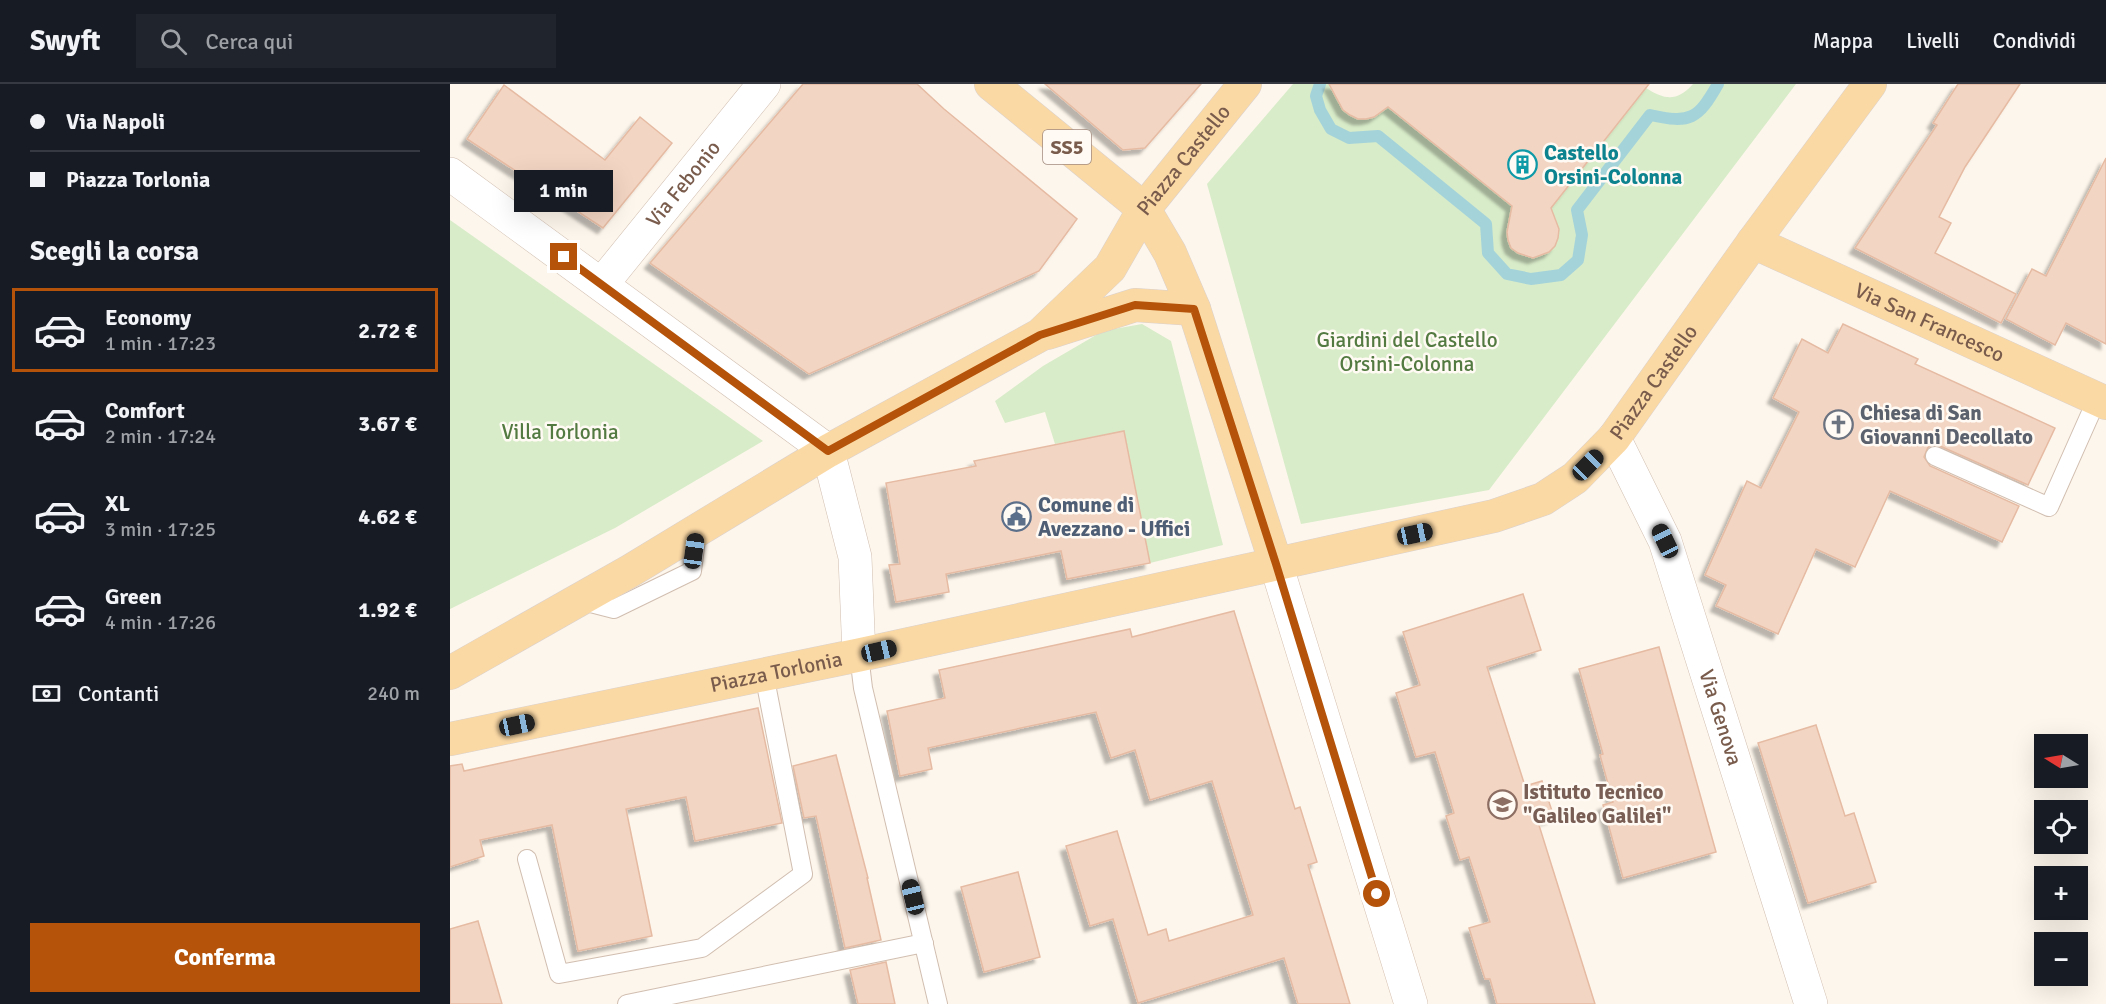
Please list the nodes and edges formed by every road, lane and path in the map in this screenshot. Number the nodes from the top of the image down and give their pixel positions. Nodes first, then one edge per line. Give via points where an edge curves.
1 (765, 84) edge
2 (991, 84) edge
3 (1245, 84) edge
4 (1870, 84) edge
5 (450, 174) edge
6 (1144, 209) junction
7 (1753, 242) junction
8 (602, 284) junction
9 (1194, 309) junction
10 (1040, 335) junction
11 (2102, 401) edge
12 (1614, 438) junction
13 (828, 451) junction
14 (1935, 456) dead end
15 (1276, 564) junction
16 (860, 655) junction
17 (450, 673) edge
18 (764, 674) junction
19 (450, 739) edge
20 (526, 859) dead end
21 (924, 943) junction
22 (627, 1004) edge
23 (938, 1004) edge
24 (1410, 1004) edge
25 (1811, 1004) edge

1 - 8 street, Via Febonio
2 - 6 main road, SS5
3 - 6 main road, Piazza Castello
4 - 7 main road, Piazza Castello
5 - 8 street
6 - 9 main road, Piazza Castello / SS5 via 1170,253
6 - 10 main road via 1110,268
7 - 11 main road, Via San Francesco
7 - 12 main road, Piazza Castello
8 - 13 street
9 - 10 main road via 1135,305
9 - 15 main road, Piazza Castello / SS5
10 - 13 main road
11 - 14 lane via 2049,507
12 - 15 main road, Piazza Castello via 1575,478 1543,499 1494,516
12 - 25 street, Via Genova via 1665,541
13 - 16 street via 855,557
13 - 17 main road
15 - 16 main road, Piazza Torlonia
15 - 24 street
16 - 18 main road, Piazza Torlonia
16 - 21 lane via 863,688
18 - 19 main road, Piazza Torlonia
18 - 20 lane via 803,874 702,948 559,974
21 - 22 lane
21 - 23 lane

